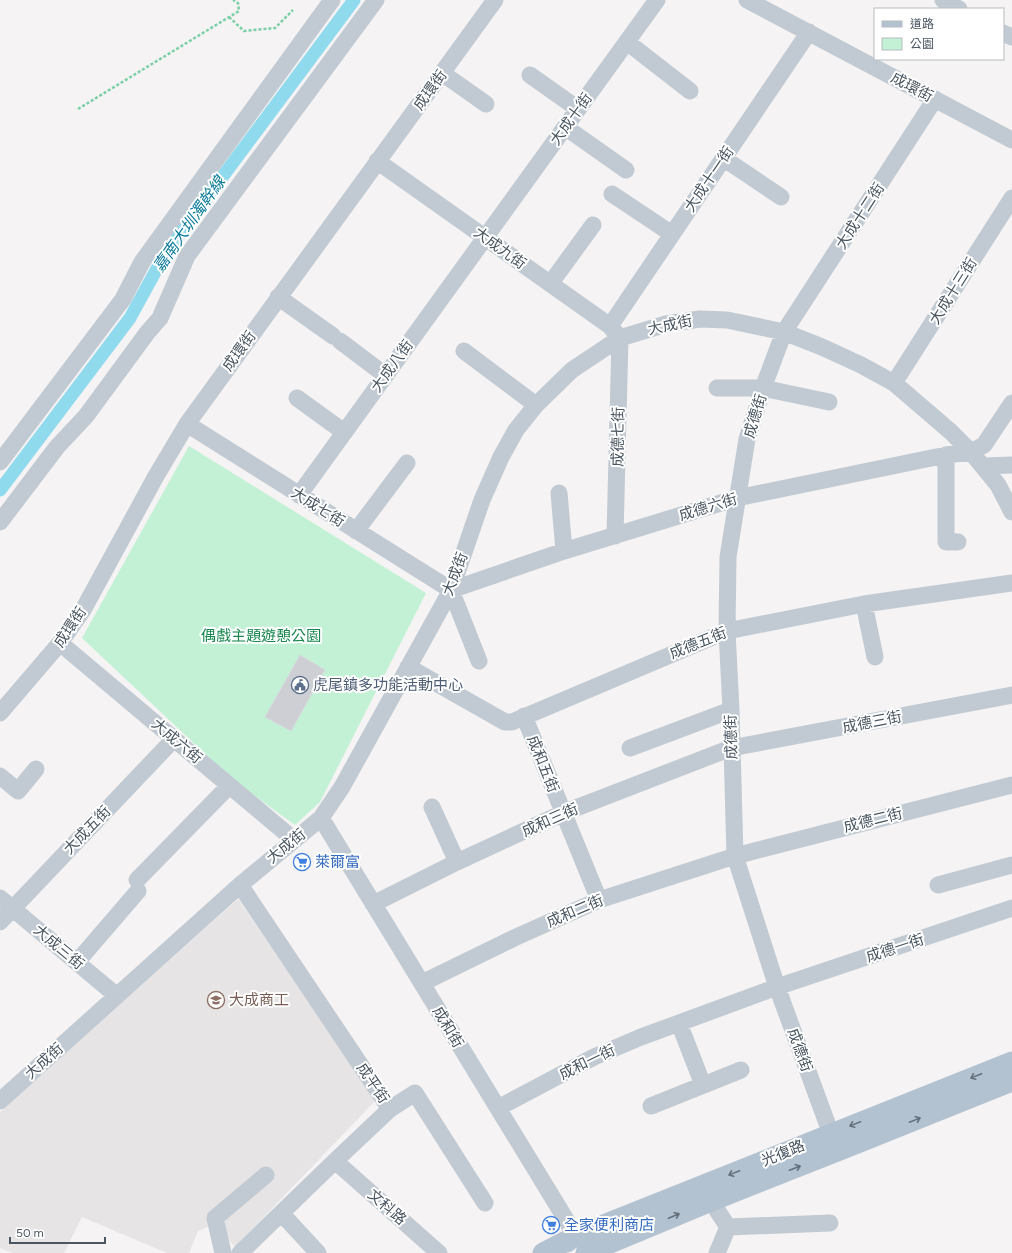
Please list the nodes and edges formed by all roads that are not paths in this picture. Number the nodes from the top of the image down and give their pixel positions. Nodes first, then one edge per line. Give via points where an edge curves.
1 (332, 0) edge
2 (376, 0) edge
3 (495, 0) edge
4 (657, 0) edge
5 (748, 0) edge
6 (943, 0) edge
7 (957, 8) edge
8 (809, 32) junction
9 (627, 42) junction
10 (442, 73) junction
11 (530, 75) dead end
12 (690, 91) dead end
13 (935, 99) junction
14 (486, 104) dead end
15 (578, 109) junction
16 (566, 126) junction
17 (1012, 140) edge
18 (723, 158) junction
19 (376, 161) junction
20 (626, 170) dead end
21 (612, 194) dead end
22 (781, 197) dead end
23 (1012, 198) edge
24 (592, 225) dead end
25 (672, 234) junction
26 (485, 237) junction
27 (550, 284) junction
28 (278, 297) junction
29 (615, 332) junction
30 (784, 332) junction
31 (464, 351) dead end
32 (385, 375) junction
33 (894, 383) junction
34 (717, 388) dead end
35 (763, 388) junction
36 (297, 398) dead end
37 (829, 402) dead end
38 (1012, 404) edge
39 (536, 405) junction
40 (187, 424) junction
41 (344, 432) junction
42 (971, 452) junction
43 (946, 455) junction
44 (0, 462) edge
45 (407, 463) dead end
46 (1012, 465) edge
47 (983, 466) junction
48 (559, 493) dead end
49 (299, 495) junction
50 (737, 498) junction
51 (1012, 512) edge
52 (0, 522) edge
53 (356, 531) junction
54 (615, 536) junction
55 (958, 542) dead end
56 (564, 552) junction
57 (1012, 583) edge
58 (451, 590) junction
59 (864, 604) junction
60 (727, 631) junction
61 (60, 643) junction
62 (875, 658) dead end
63 (479, 661) dead end
64 (408, 667) junction
65 (1012, 695) edge
66 (731, 710) junction
67 (0, 713) edge
68 (524, 716) junction
69 (174, 739) junction
70 (630, 748) dead end
71 (731, 748) junction
72 (36, 769) dead end
73 (0, 776) edge
74 (1012, 785) edge
75 (230, 786) junction
76 (432, 807) dead end
77 (563, 812) junction
78 (321, 818) junction
79 (293, 839) junction
80 (735, 856) junction
81 (457, 862) junction
82 (1012, 865) edge
83 (240, 885) junction
84 (938, 885) dead end
85 (600, 900) junction
86 (6, 903) edge
87 (373, 904) junction
88 (1012, 908) edge
89 (0, 922) edge
90 (77, 962) junction
91 (422, 983) junction
92 (778, 987) junction
93 (117, 996) junction
94 (679, 1023) junction
95 (1012, 1062) edge
96 (741, 1070) dead end
97 (1012, 1081) edge
98 (703, 1085) junction
99 (0, 1101) edge
100 (651, 1106) dead end
101 (498, 1108) junction
102 (390, 1109) junction
103 (831, 1134) junction
104 (334, 1161) junction
105 (266, 1175) dead end
106 (711, 1201) junction
107 (485, 1203) dead end
108 (282, 1214) junction
109 (830, 1223) dead end
110 (728, 1227) junction
111 (581, 1245) edge
112 (223, 1253) edge
113 (240, 1253) edge
114 (318, 1253) edge
115 (439, 1253) edge
116 (543, 1253) edge
117 (559, 1253) edge
118 (717, 1253) edge

1 - 44 street via 142,262 123,299
2 - 52 street via 187,256 160,318 86,416 57,447
3 - 10 street, 成環街
4 - 9 street, 大成十街
5 - 8 street, 成環街
6 - 7 street
8 - 13 street, 成環街
8 - 18 street, 大成十一街
9 - 12 street
9 - 15 street, 大成十街
10 - 14 street
10 - 19 street, 成環街
11 - 15 street
13 - 17 street, 成環街
13 - 30 street, 大成十二街
15 - 16 street, 大成十街
16 - 20 street
16 - 26 street, 大成十街
18 - 22 street
18 - 25 street, 大成十一街
19 - 26 street, 大成九街
19 - 28 street, 成環街
21 - 25 street
23 - 33 street, 大成十三街
24 - 27 street
25 - 29 street, 大成十一街
26 - 27 street, 大成九街
26 - 32 street, 大成八街
27 - 29 street, 大成九街
28 - 32 street
28 - 40 street, 成環街
29 - 30 street, 大成街 via 700,319 727,320
29 - 39 street, 大成街
29 - 54 street, 成德七街
30 - 33 street, 大成街 via 855,362
30 - 35 street, 成德街
31 - 39 street
32 - 41 street, 大成八街
33 - 42 street, 大成街
34 - 35 street
35 - 37 street
35 - 50 street, 成德街 via 747,439
36 - 41 street
38 - 42 street via 984,445
39 - 58 street, 大成街 via 516,430 501,458 482,500
40 - 49 street, 大成七街
40 - 61 street, 成環街 via 83,610
41 - 49 street, 大成八街
42 - 43 street, 成德六街
42 - 47 street, 大成街
43 - 50 street, 成德六街
43 - 55 street via 946,542
45 - 53 street
46 - 47 street
47 - 51 street, 大成街 via 998,485
48 - 56 street
49 - 53 street, 大成七街
50 - 54 street, 成德六街
50 - 60 street, 成德街 via 728,557
53 - 58 street, 大成七街
54 - 56 street, 成德六街
56 - 58 street, 成德六街
57 - 59 street, 成德五街
58 - 63 street
58 - 64 street, 大成街
59 - 60 street, 成德五街
59 - 62 street
60 - 66 street, 成德街
60 - 68 street, 成德五街
61 - 67 street, 成環街
61 - 69 street, 大成六街
64 - 68 street, 成德五街 via 505,722 512,722
64 - 78 street, 大成街 via 342,787
65 - 71 street, 成德三街
66 - 70 street
66 - 71 street, 成德街
68 - 77 street, 成和五街
69 - 75 street, 大成六街
69 - 86 street, 大成五街
71 - 77 street, 成和三街
71 - 80 street, 成德街
72 - 73 street via 18,791
74 - 80 street, 成德二街
75 - 79 street, 大成六街
75 - 90 street via 137,886
76 - 81 street
77 - 81 street, 成和三街
77 - 85 street, 成和五街
78 - 79 street, 大成街
78 - 87 street, 成和街
79 - 83 street, 大成街
80 - 85 street, 成和二街
80 - 92 street, 成德街
81 - 87 street, 成和三街
82 - 84 street
83 - 93 street, 大成街
83 - 102 street, 成平街
85 - 91 street, 成和二街
86 - 89 street, 大成五街
86 - 90 street, 大成三街
87 - 91 street, 成和街
88 - 92 street, 成德一街
90 - 93 street, 大成三街
91 - 101 street, 成和街
92 - 94 street, 成和一街
92 - 103 street, 成德街
93 - 99 street, 大成街
94 - 98 street
94 - 101 street, 成和一街 via 594,1057
95 -> 103 main road, 光復路
96 - 98 street
106 -> 97 main road, 光復路
98 - 100 street
101 - 111 street, 成和街
102 - 104 street, 成平街
102 - 107 street via 415,1093
103 -> 111 main road, 光復路
104 - 108 street, 成平街
104 - 115 street, 文科路
105 - 112 street via 215,1218
106 - 110 street
111 -> 106 main road, 光復路
108 - 113 street, 成平街
108 - 114 street
109 - 110 street
110 - 118 street
111 - 116 main road
111 - 117 street, 光復路

